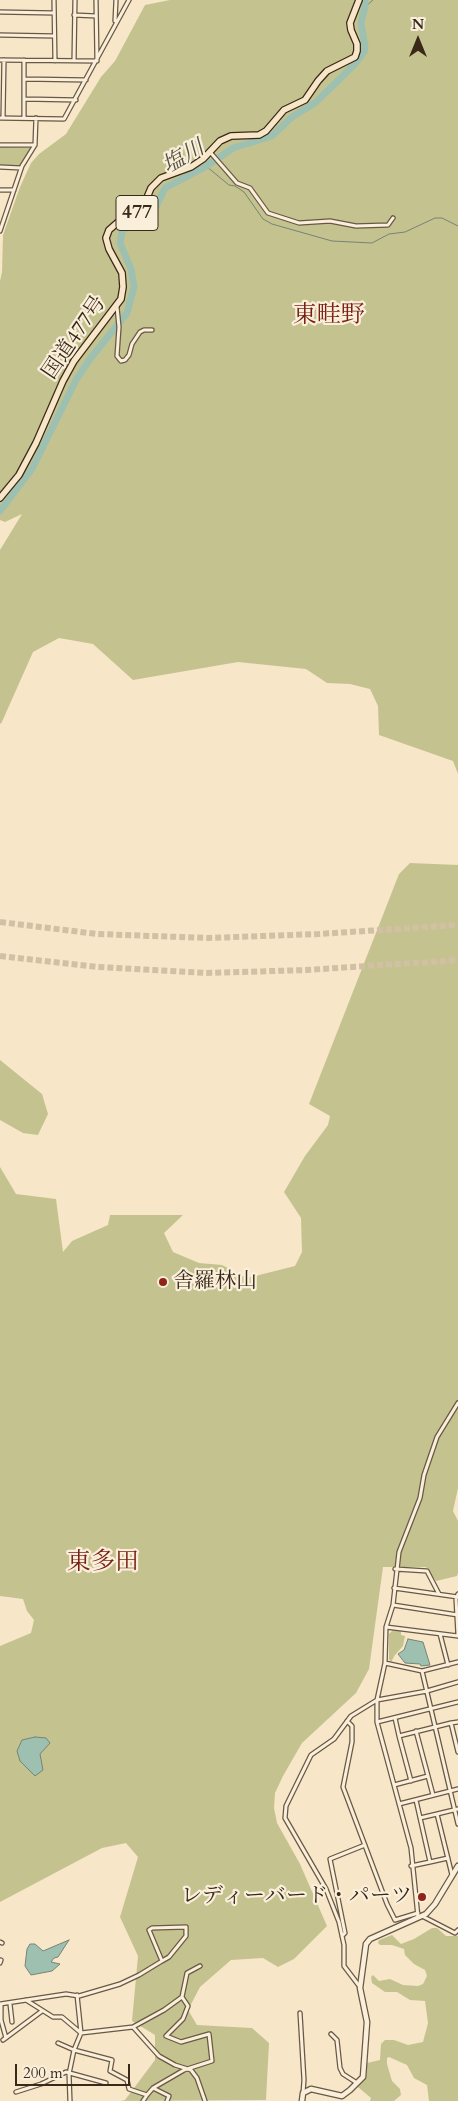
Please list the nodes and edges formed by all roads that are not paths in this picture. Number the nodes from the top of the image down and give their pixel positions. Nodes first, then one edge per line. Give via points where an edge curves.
1 (54, 0) edge
2 (75, 0) edge
3 (96, 0) edge
4 (116, 0) edge
5 (129, 0) edge
6 (359, 0) edge
7 (0, 12) edge
8 (54, 13) junction
9 (74, 15) junction
10 (96, 16) junction
11 (117, 22) junction
12 (0, 35) edge
13 (54, 36) junction
14 (2, 60) edge
15 (24, 60) junction
16 (54, 61) junction
17 (74, 61) junction
18 (97, 61) junction
19 (24, 79) junction
20 (86, 80) junction
21 (24, 99) junction
22 (76, 100) junction
23 (2, 118) edge
24 (24, 118) junction
25 (36, 118) junction
26 (0, 145) edge
27 (35, 146) junction
28 (210, 152) junction
29 (0, 168) edge
30 (22, 168) junction
31 (0, 190) edge
32 (14, 190) junction
33 (0, 214) edge
34 (6, 214) junction
35 (394, 218) dead end
36 (0, 231) edge
37 (116, 307) junction
38 (152, 330) dead end
39 (0, 498) edge
40 (458, 1403) edge
41 (395, 1569) junction
42 (394, 1588) junction
43 (439, 1594) junction
44 (458, 1596) edge
45 (393, 1605) junction
46 (457, 1615) edge
47 (386, 1627) junction
48 (440, 1633) junction
49 (458, 1635) edge
50 (458, 1662) edge
51 (385, 1663) junction
52 (448, 1665) junction
53 (422, 1671) junction
54 (458, 1682) edge
55 (426, 1691) junction
56 (377, 1700) junction
57 (458, 1702) edge
58 (430, 1710) junction
59 (395, 1718) junction
60 (347, 1721) junction
61 (377, 1722) junction
62 (458, 1722) edge
63 (451, 1723) junction
64 (434, 1726) junction
65 (416, 1731) junction
66 (399, 1736) junction
67 (458, 1752) edge
68 (428, 1776) junction
69 (411, 1780) junction
70 (394, 1785) junction
71 (458, 1789) edge
72 (450, 1791) junction
73 (433, 1795) junction
74 (416, 1800) junction
75 (398, 1804) junction
76 (456, 1809) edge
77 (437, 1814) junction
78 (420, 1818) junction
79 (458, 1824) edge
80 (365, 1845) junction
81 (448, 1858) junction
82 (430, 1862) junction
83 (412, 1866) junction
84 (458, 1866) edge
85 (452, 1875) junction
86 (419, 1915) junction
87 (458, 1930) edge
88 (342, 1936) junction
89 (162, 1961) junction
90 (200, 1966) dead end
91 (360, 1988) junction
92 (77, 1996) junction
93 (182, 1997) junction
94 (26, 2000) junction
95 (0, 2004) edge
96 (10, 2004) junction
97 (42, 2012) junction
98 (300, 2013) dead end
99 (12, 2022) dead end
100 (133, 2027) junction
101 (81, 2033) junction
102 (331, 2034) dead end
103 (58, 2043) dead end
104 (74, 2050) junction
105 (189, 2069) junction
106 (69, 2074) junction
107 (106, 2083) dead end
108 (357, 2083) junction
109 (153, 2088) junction
110 (16, 2092) dead end
111 (304, 2092) junction
112 (147, 2095) junction
113 (70, 2100) edge
114 (74, 2101) edge
115 (143, 2101) edge
116 (167, 2101) edge
117 (205, 2101) edge
118 (302, 2101) edge

1 - 8 street
2 - 9 street
3 - 10 street
4 - 11 street
5 - 11 street
6 - 28 highway, 国道477号 / 477 via 350,23 357,44 355,56 327,72 305,100 284,110 266,131 259,135 231,136 220,141
7 - 8 street
8 - 13 street
9 - 10 street
9 - 17 street
10 - 18 street
11 - 18 street
12 - 13 street
13 - 16 street
14 - 15 street
14 - 23 street
15 - 16 street
15 - 19 street
16 - 17 street
17 - 18 street
18 - 20 street
19 - 20 street
19 - 21 street
20 - 22 street
21 - 22 street
21 - 24 street
22 - 25 street via 64,118
23 - 24 street
24 - 25 street
25 - 27 street
26 - 27 street
27 - 30 street
28 - 35 street via 237,183 250,188 268,213 300,223 330,221 356,226 388,225
28 - 37 highway, 国道477号 / 477 via 191,168 161,178 152,188 144,207 109,230 106,238 109,249 122,273 121,299
29 - 30 street
30 - 32 street
31 - 32 street
32 - 34 street
33 - 34 street
34 - 36 street
37 - 38 street via 119,327 117,356 121,361 129,355 140,332
37 - 39 highway, 国道477号 / 477 via 74,361 19,475
40 - 41 street via 437,1437
41 - 42 street
41 - 43 street via 427,1571
42 - 43 street
42 - 45 street
43 - 44 street
44 - 46 street
45 - 46 street
45 - 47 street
46 - 49 street
47 - 48 street
47 - 51 street
48 - 49 street
48 - 52 street
50 - 52 street
51 - 53 street
51 - 56 street
52 - 53 street
53 - 55 street
54 - 55 street
55 - 56 street
55 - 58 street
56 - 60 street
56 - 61 street
57 - 58 street
58 - 59 street
58 - 64 street
59 - 61 street
59 - 66 street
60 - 80 street via 352,1726 352,1742 343,1787
60 - 88 street via 334,1739 311,1755 286,1806 285,1818 326,1889
61 - 70 street
62 - 63 street
63 - 64 street
63 - 67 street
64 - 65 street
64 - 72 street
65 - 66 street
65 - 68 street
66 - 69 street
68 - 69 street
68 - 73 street
69 - 70 street
70 - 75 street
71 - 72 street
72 - 73 street
72 - 76 street
73 - 74 street
74 - 75 street
74 - 78 street
75 - 83 street via 411,1848
76 - 77 street
76 - 79 street
77 - 78 street
77 - 81 street
78 - 82 street
80 - 86 street via 395,1920
80 - 88 street via 330,1859 345,1933
81 - 82 street
81 - 85 street
82 - 83 street
83 - 86 street
84 - 85 street
85 - 86 street via 435,1904
86 - 87 street via 455,1933
86 - 91 street via 370,1939 366,1944
88 - 91 street via 344,1966
89 - 89 street via 149,1930 186,1927 186,1936
89 - 92 street via 120,1984
90 - 93 street via 187,1973
91 - 108 street via 367,2022 362,2077
92 - 94 street via 66,1994
92 - 101 street
93 - 100 street
93 - 105 street via 188,2006 183,2019 166,2036 181,2042 209,2034 212,2060
94 - 96 street
94 - 97 street
95 - 96 street
95 - 97 street via 5,2039
96 - 99 street
97 - 101 street via 53,2018 62,2017
98 - 111 street
100 - 101 street
100 - 105 street via 159,2056
101 - 104 street
102 - 108 street via 337,2040 343,2074
103 - 104 street
104 - 106 street
104 - 112 street via 112,2060 110,2070 127,2080 129,2089
105 - 109 street
105 - 117 street via 197,2078
106 - 107 street
106 - 110 street via 66,2072
106 - 113 street
108 - 111 street via 342,2096 311,2089
109 - 112 street
109 - 116 street via 169,2096
111 - 118 street
112 - 115 street
113 - 114 street

